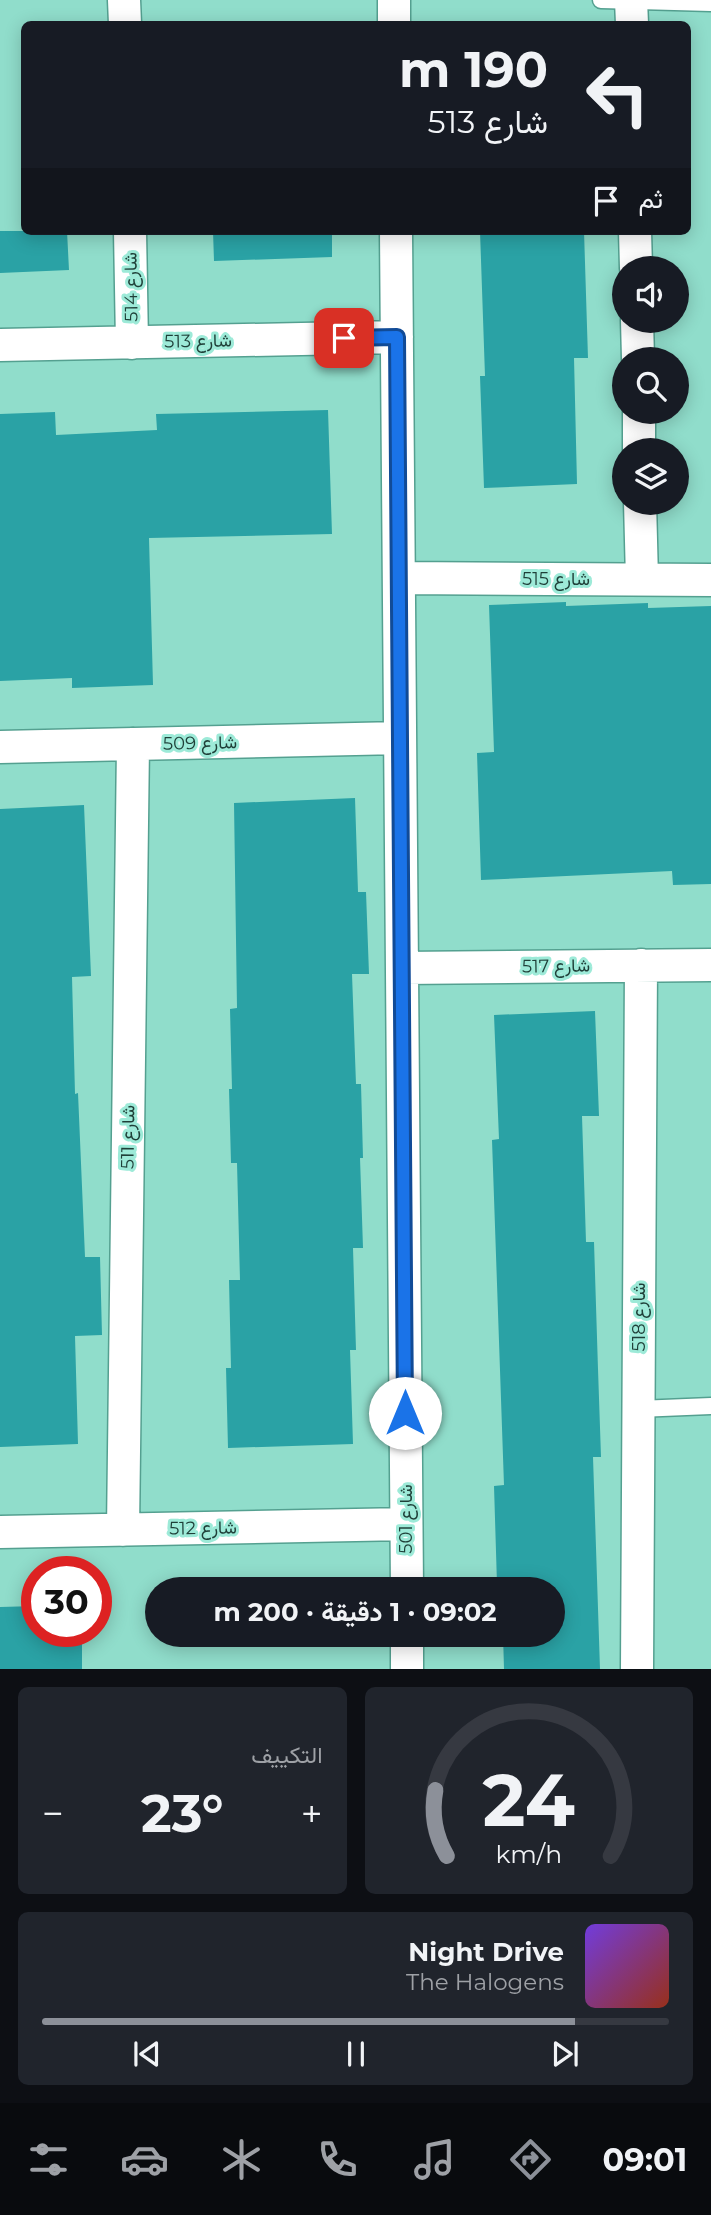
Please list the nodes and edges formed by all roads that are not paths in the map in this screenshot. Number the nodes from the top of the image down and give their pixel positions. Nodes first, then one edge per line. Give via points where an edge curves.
1 (124, 0) edge
2 (394, 0) edge
3 (601, 0) edge
4 (631, 0) edge
5 (711, 3) edge
6 (125, 21) edge
7 (394, 21) edge
8 (632, 21) edge
9 (130, 235) edge
10 (396, 235) edge
11 (635, 235) edge
12 (636, 256) edge
13 (397, 337) junction
14 (132, 342) junction
15 (0, 345) edge
16 (640, 515) edge
17 (401, 578) junction
18 (642, 579) junction
19 (711, 580) edge
20 (400, 738) junction
21 (133, 744) junction
22 (0, 747) edge
23 (641, 965) junction
24 (711, 965) edge
25 (402, 968) junction
26 (711, 1406) edge
27 (638, 1409) junction
28 (406, 1524) junction
29 (123, 1530) junction
30 (0, 1532) edge
31 (407, 1577) edge
32 (407, 1647) edge
33 (407, 1669) edge
34 (637, 1669) edge

1 - 6 street
2 - 7 street
3 - 4 lane
4 - 5 lane
4 - 8 street
9 - 14 street, شارع 514
10 - 13 street, شارع 501
11 - 12 street
13 - 14 street, شارع 513
13 - 17 street, شارع 501
14 - 15 street, شارع 513
16 - 18 street
17 - 18 street, شارع 515
17 - 20 street, شارع 501
18 - 19 street, شارع 515
20 - 21 street, شارع 509
20 - 25 street, شارع 501
21 - 22 street, شارع 509
21 - 29 street, شارع 511
23 - 24 street, شارع 517
23 - 25 street, شارع 517
23 - 27 street, شارع 518
25 - 28 street, شارع 501
26 - 27 lane
27 - 34 street, شارع 518
28 - 29 street, شارع 512
28 - 31 street, شارع 501
29 - 30 street, شارع 512
32 - 33 street

